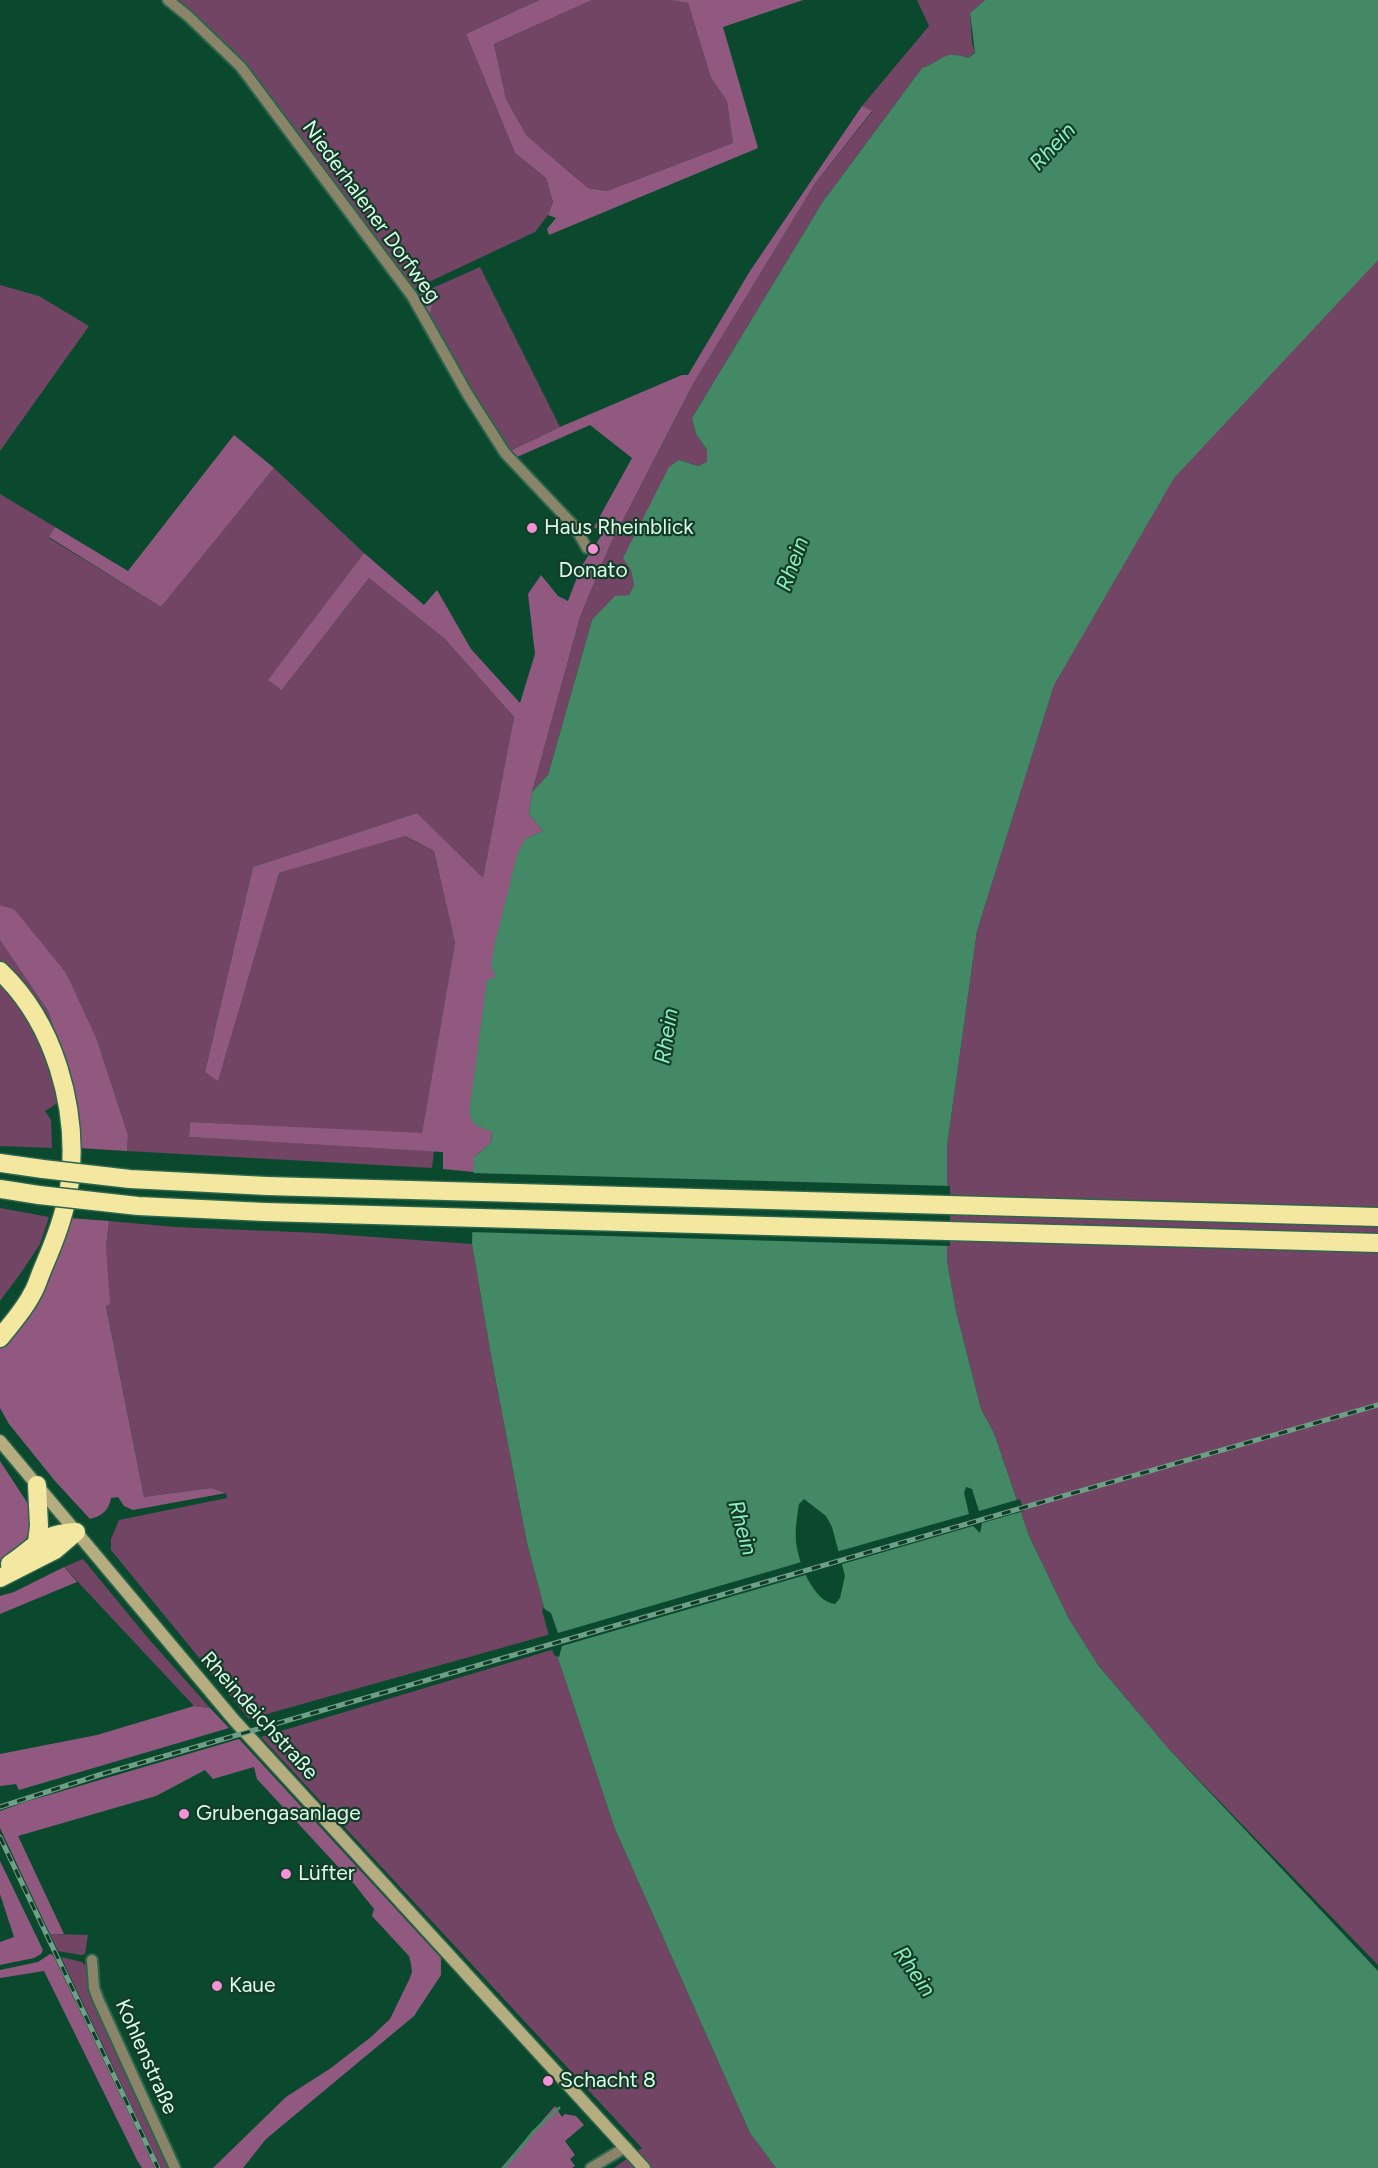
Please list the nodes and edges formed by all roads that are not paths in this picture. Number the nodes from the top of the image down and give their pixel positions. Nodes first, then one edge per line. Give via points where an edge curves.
1 (168, 0) edge
2 (587, 548) dead end
3 (0, 971) edge
4 (0, 1163) edge
5 (0, 1189) edge
6 (1378, 1217) edge
7 (1378, 1243) edge
8 (42, 1270) junction
9 (0, 1323) edge
10 (0, 1338) edge
11 (0, 1442) edge
12 (38, 1485) junction
13 (76, 1532) junction
14 (37, 1542) junction
15 (0, 1569) edge
16 (0, 1578) edge
17 (92, 1960) dead end
18 (626, 2147) junction
19 (175, 2168) edge
20 (591, 2168) edge
21 (644, 2168) edge

1 - 2 street, Niederhalener Dorfweg via 240,66 412,296 505,453 576,527
3 - 8 highway via 30,1007 47,1039 64,1089 70,1126 67,1200
4 - 6 highway, bridge via 130,1179 278,1187
5 - 7 highway, bridge via 138,1206 266,1212
8 - 9 highway
8 - 10 highway via 33,1293
11 - 12 main road, Rheindeichstraße
12 - 13 main road, Rheindeichstraße
12 - 14 highway
13 - 14 highway
13 - 16 highway via 55,1550
13 - 18 main road, Rheindeichstraße via 234,1720
14 - 15 highway via 22,1557
17 - 19 street, Kohlenstraße via 98,1999
18 - 20 street
18 - 21 main road, Rheindeichstraße

